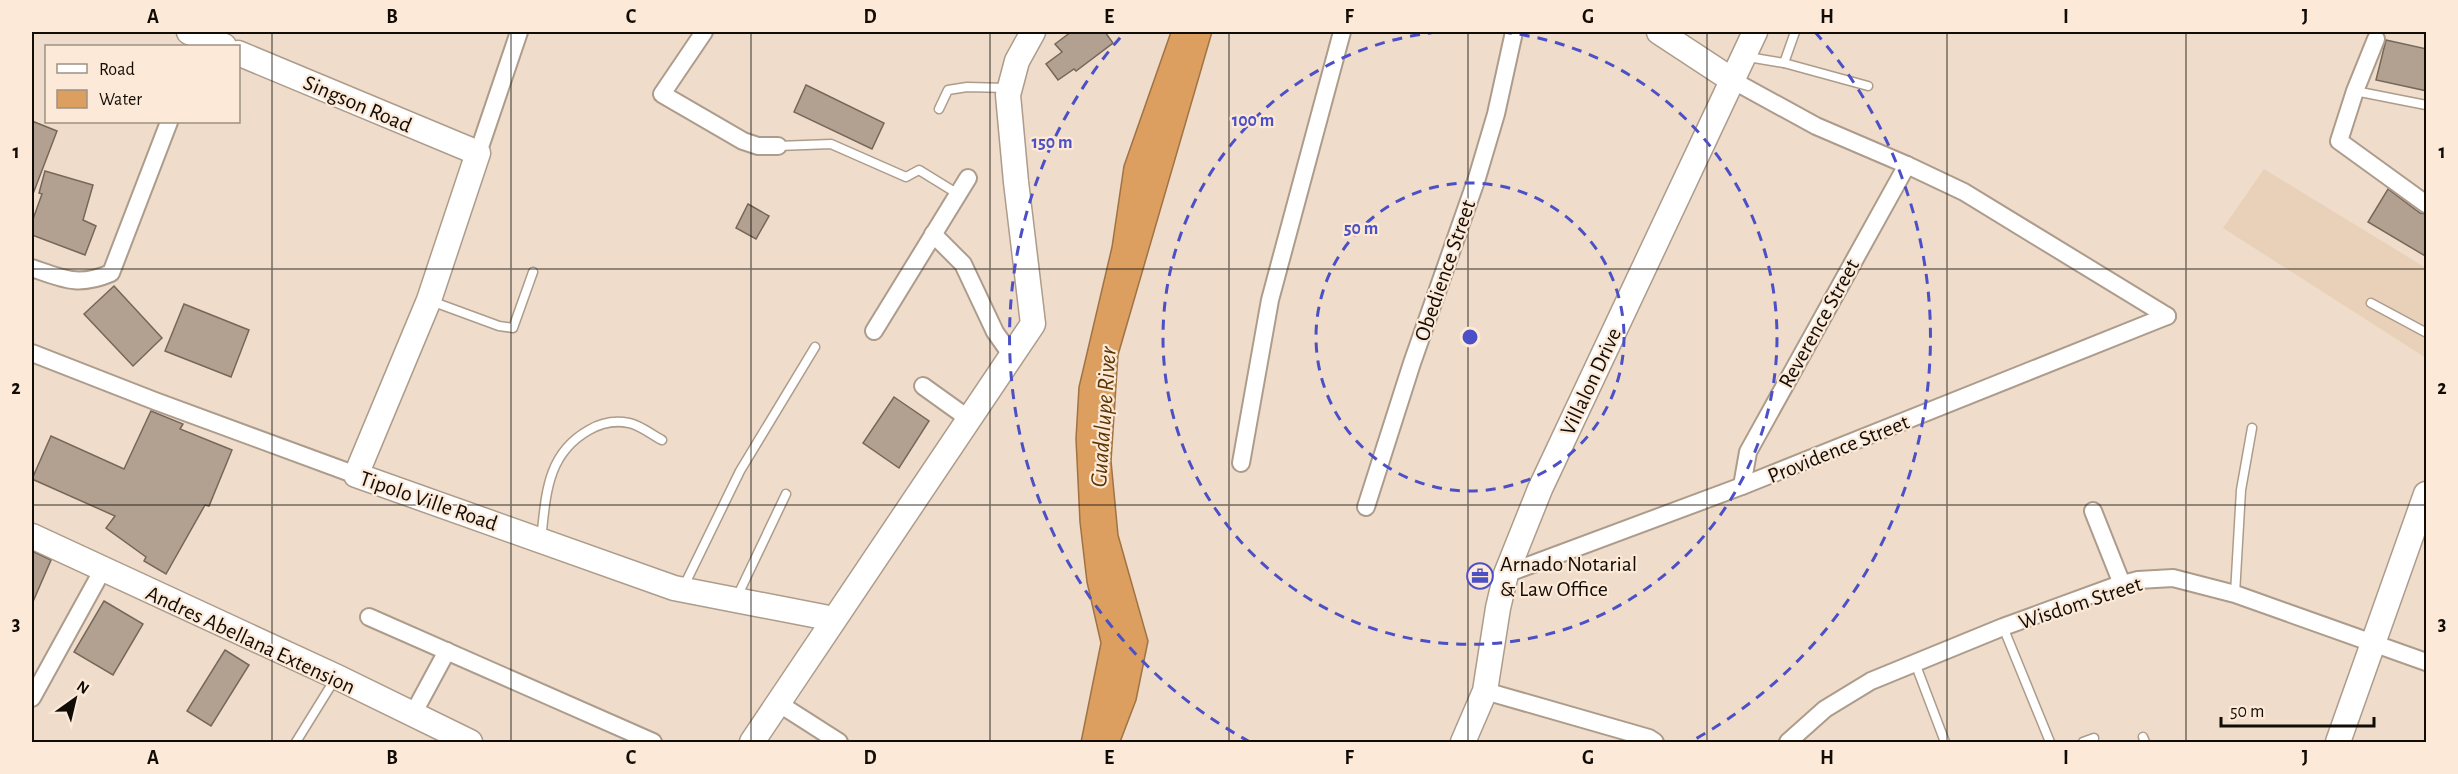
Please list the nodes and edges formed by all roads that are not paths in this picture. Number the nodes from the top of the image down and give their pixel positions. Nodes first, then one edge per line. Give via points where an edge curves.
1 (519, 32) edge
2 (704, 32) edge
3 (1033, 32) edge
4 (1342, 32) edge
5 (1514, 32) edge
6 (1659, 32) edge
7 (1755, 32) edge
8 (1795, 32) edge
9 (195, 38) edge
10 (2376, 39) dead end
11 (220, 45) edge
12 (240, 54) edge
13 (1744, 56) junction
14 (1784, 63) junction
15 (1732, 80) junction
16 (1868, 86) dead end
17 (1010, 88) junction
18 (2355, 91) junction
19 (2427, 105) edge
20 (939, 109) dead end
21 (169, 123) edge
22 (778, 146) joint
23 (478, 153) junction
24 (1907, 165) junction
25 (968, 178) dead end
26 (958, 194) junction
27 (2427, 204) edge
28 (933, 234) junction
29 (32, 268) edge
30 (533, 272) dead end
31 (429, 300) junction
32 (2371, 303) dead end
33 (874, 331) dead end
34 (2427, 331) edge
35 (815, 347) dead end
36 (32, 353) edge
37 (1012, 356) junction
38 (923, 386) dead end
39 (969, 419) junction
40 (2252, 428) dead end
41 (662, 440) dead end
42 (1241, 463) dead end
43 (356, 475) junction
44 (1742, 486) junction
45 (786, 494) dead end
46 (2427, 494) edge
47 (1366, 507) dead end
48 (2093, 511) dead end
49 (32, 536) edge
50 (541, 540) junction
51 (102, 571) junction
52 (1506, 574) junction
53 (2122, 584) junction
54 (683, 590) junction
55 (2235, 594) junction
56 (736, 599) junction
57 (369, 617) dead end
58 (834, 620) junction
59 (2003, 627) junction
60 (2373, 643) junction
61 (447, 651) junction
62 (2427, 662) edge
63 (1915, 663) junction
64 (337, 677) junction
65 (1485, 691) junction
66 (32, 698) edge
67 (778, 703) junction
68 (413, 714) junction
69 (2094, 738) dead end
70 (296, 742) edge
71 (470, 742) edge
72 (653, 742) edge
73 (752, 742) edge
74 (839, 742) edge
75 (1463, 742) edge
76 (1655, 742) edge
77 (1788, 742) edge
78 (1945, 742) edge
79 (2050, 742) edge
80 (2083, 742) edge
81 (2338, 742) edge

1 - 23 street
2 - 22 street via 662,94 743,141
3 - 17 street via 1017,62
4 - 42 street via 1270,300
5 - 47 street, Obedience Street via 1477,178
6 - 15 street
7 - 13 street, Villalon Drive
8 - 14 lane
9 - 11 street
10 - 18 street
12 - 23 street, Singson Road
13 - 14 lane
13 - 15 street, Villalon Drive
14 - 16 lane
15 - 24 street via 1816,126
15 - 52 street, Villalon Drive via 1555,456
17 - 20 lane via 948,90
17 - 37 street via 1009,111 1033,324
18 - 19 lane
18 - 27 street via 2339,141
21 - 29 street via 111,273 91,282 65,279
22 - 26 lane via 831,144 906,177 919,170
23 - 31 street
24 - 44 street, Reverence Street via 1748,452
24 - 44 street, Providence Street via 1964,192 2167,316
25 - 26 street
26 - 28 street
28 - 33 street
28 - 37 street via 963,264 994,332
30 - 31 lane via 513,328
31 - 43 street
32 - 34 lane
35 - 54 lane via 740,471
36 - 43 street, Tipolo Ville Road
37 - 39 street
38 - 39 street
39 - 58 street
40 - 55 lane via 2241,490
41 - 50 lane via 630,423 602,422 574,438 564,449 547,487
43 - 50 street, Tipolo Ville Road
44 - 52 street, Providence Street
45 - 56 lane
46 - 60 street
48 - 53 street
49 - 51 street, Andres Abellana Extension
50 - 54 street, Tipolo Ville Road
51 - 64 street, Andres Abellana Extension
51 - 66 street
52 - 65 street, Villalon Drive
53 - 55 street, Wisdom Street via 2173,578
53 - 59 street, Wisdom Street
54 - 56 street, Tipolo Ville Road
55 - 60 street, Wisdom Street
56 - 58 street, Tipolo Ville Road
57 - 61 street
58 - 67 street
59 - 63 street, Wisdom Street
59 - 79 lane
60 - 62 street, Wisdom Street
60 - 81 street
61 - 68 street
61 - 72 street
63 - 77 street, Wisdom Street via 1871,681 1825,709
63 - 78 lane
64 - 68 street, Andres Abellana Extension
64 - 70 lane
65 - 75 street, Villalon Drive
65 - 76 street
67 - 73 street
67 - 74 street
68 - 71 street, Andres Abellana Extension
69 - 80 lane

